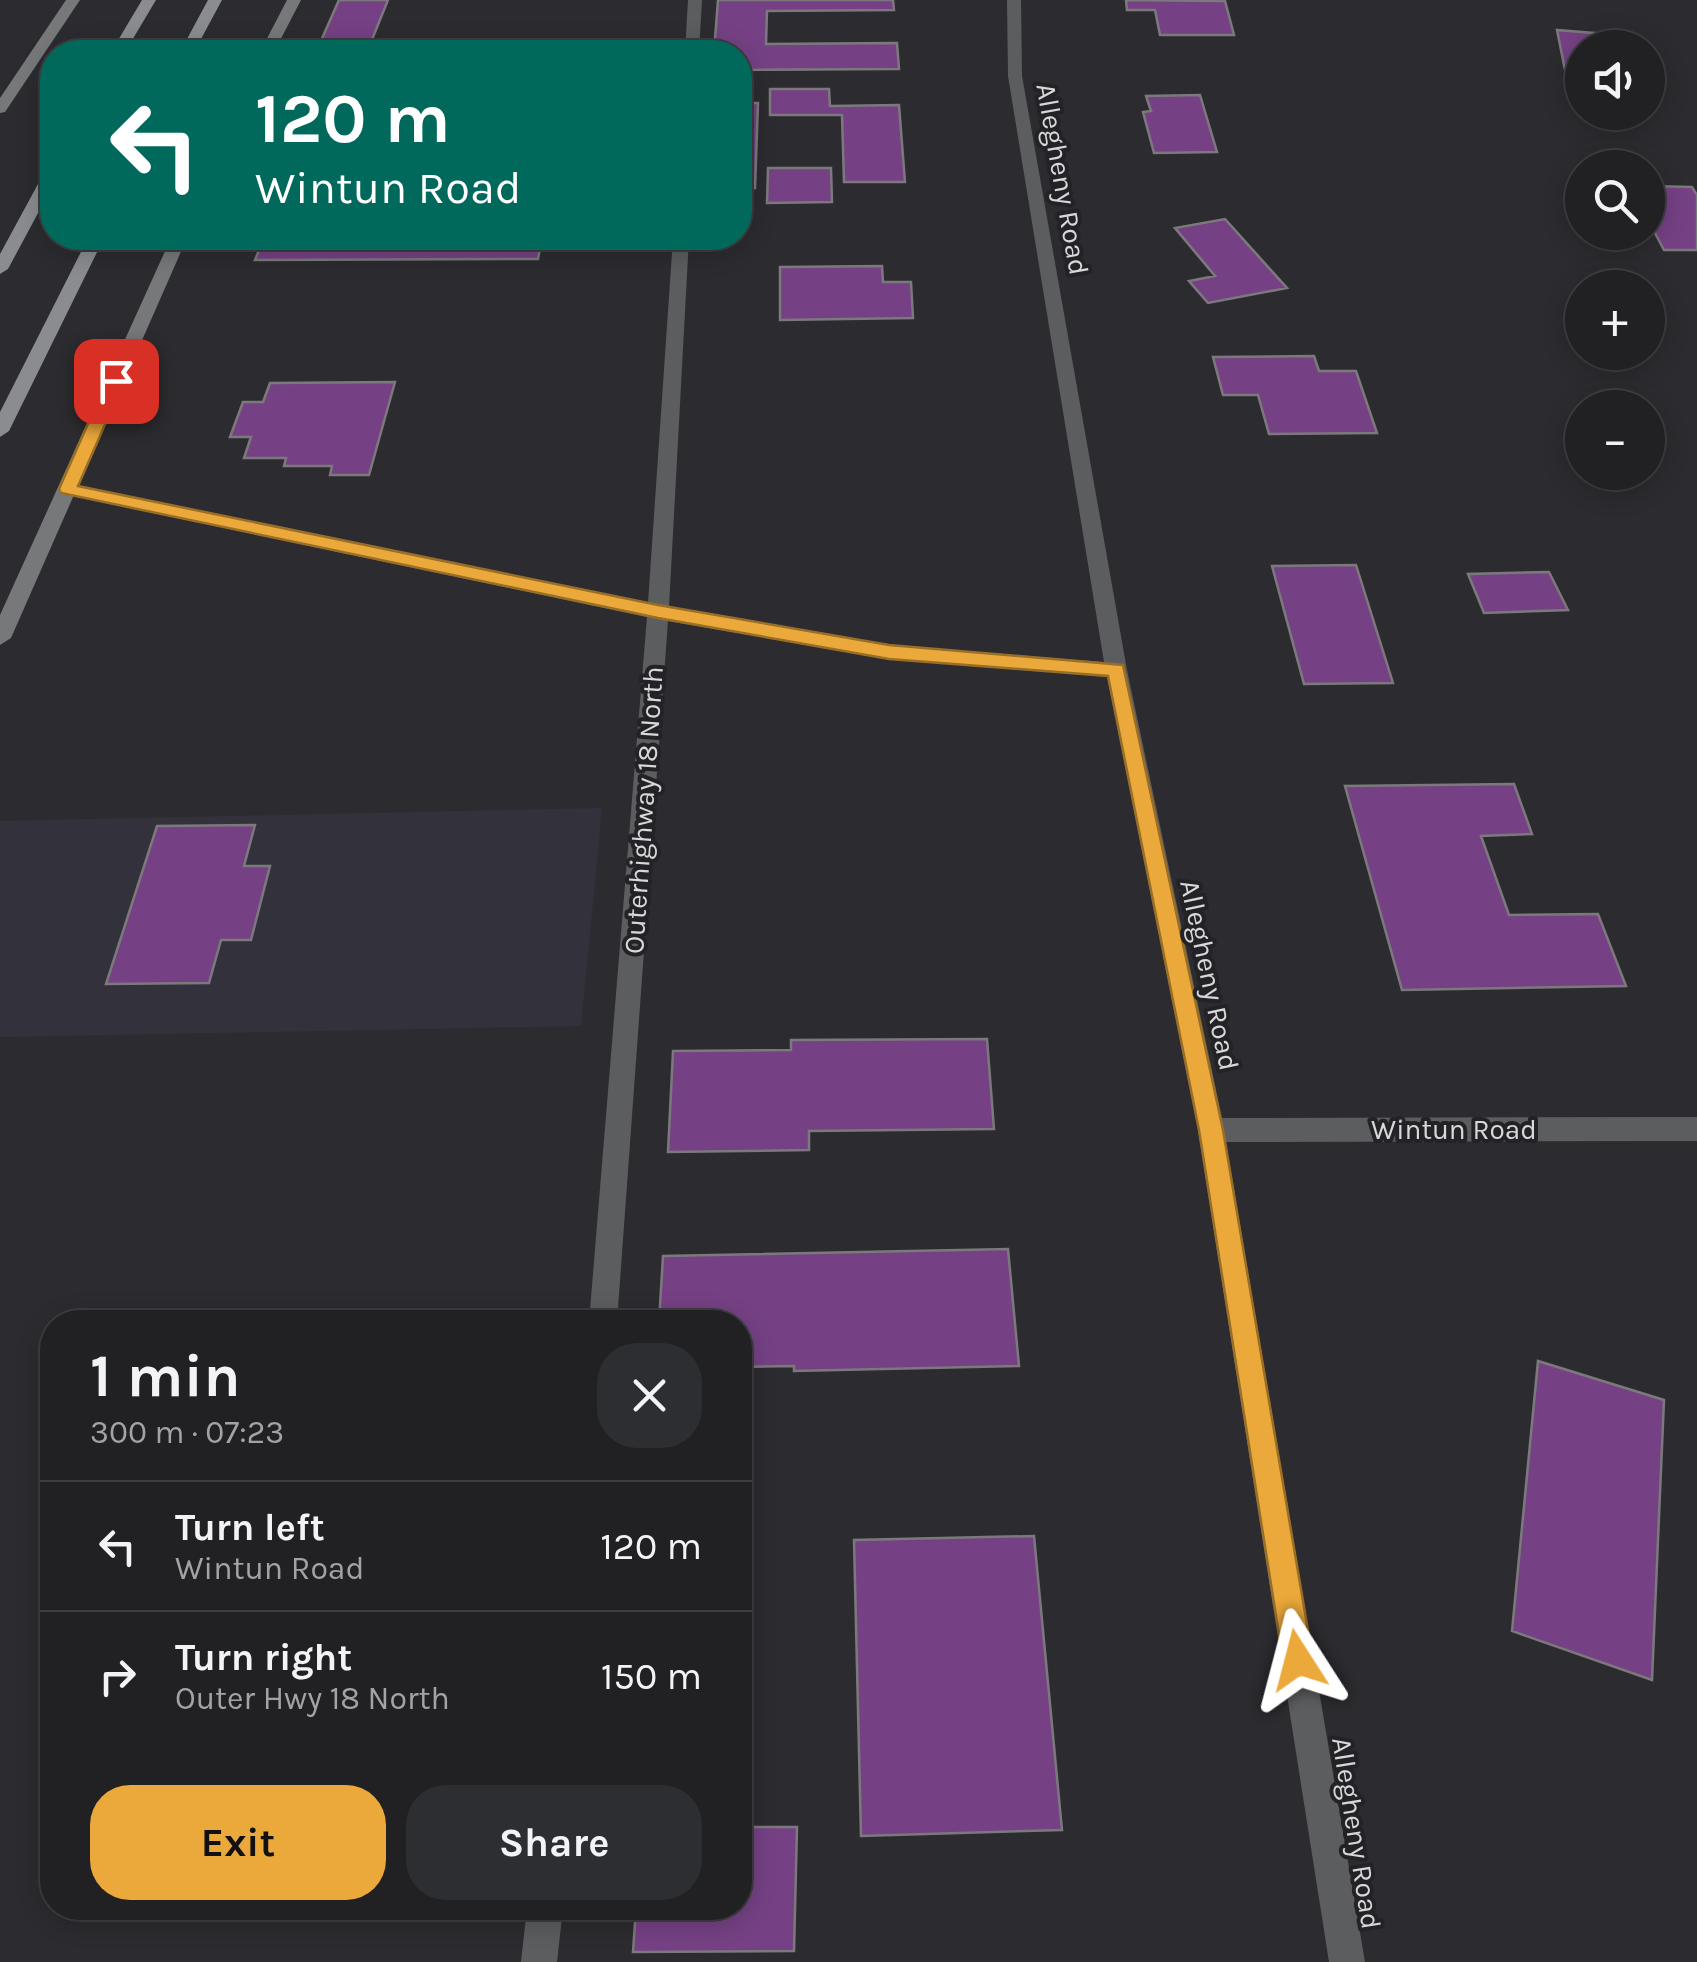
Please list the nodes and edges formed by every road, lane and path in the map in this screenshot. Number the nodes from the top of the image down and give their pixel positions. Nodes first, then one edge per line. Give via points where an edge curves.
1 (73, 0) edge
2 (149, 0) edge
3 (216, 0) edge
4 (294, 0) edge
5 (695, 0) edge
6 (1014, 0) edge
7 (46, 40) edge
8 (125, 40) edge
9 (194, 40) edge
10 (273, 40) edge
11 (693, 40) edge
12 (40, 49) edge
13 (0, 109) edge
14 (40, 195) edge
15 (90, 250) edge
16 (174, 250) edge
17 (680, 250) edge
18 (0, 269) edge
19 (0, 431) edge
20 (68, 489) junction
21 (658, 612) junction
22 (0, 638) edge
23 (1116, 670) junction
24 (1697, 1129) edge
25 (1211, 1130) junction
26 (604, 1310) edge
27 (543, 1920) edge
28 (538, 1962) edge
29 (1348, 1962) edge

1 - 7 street
2 - 8 main road
3 - 9 main road
4 - 10 street
5 - 11 street
6 - 23 street, Allegheny Road via 1015,76
12 - 13 street
14 - 18 main road
15 - 19 main road
16 - 20 street
17 - 21 street, Outerhighway 18 North
20 - 21 street
20 - 22 street
21 - 23 street via 889,652
21 - 26 street, Outerhighway 18 North
23 - 25 street, Allegheny Road
24 - 25 street, Wintun Road
25 - 29 street, Allegheny Road
27 - 28 street

